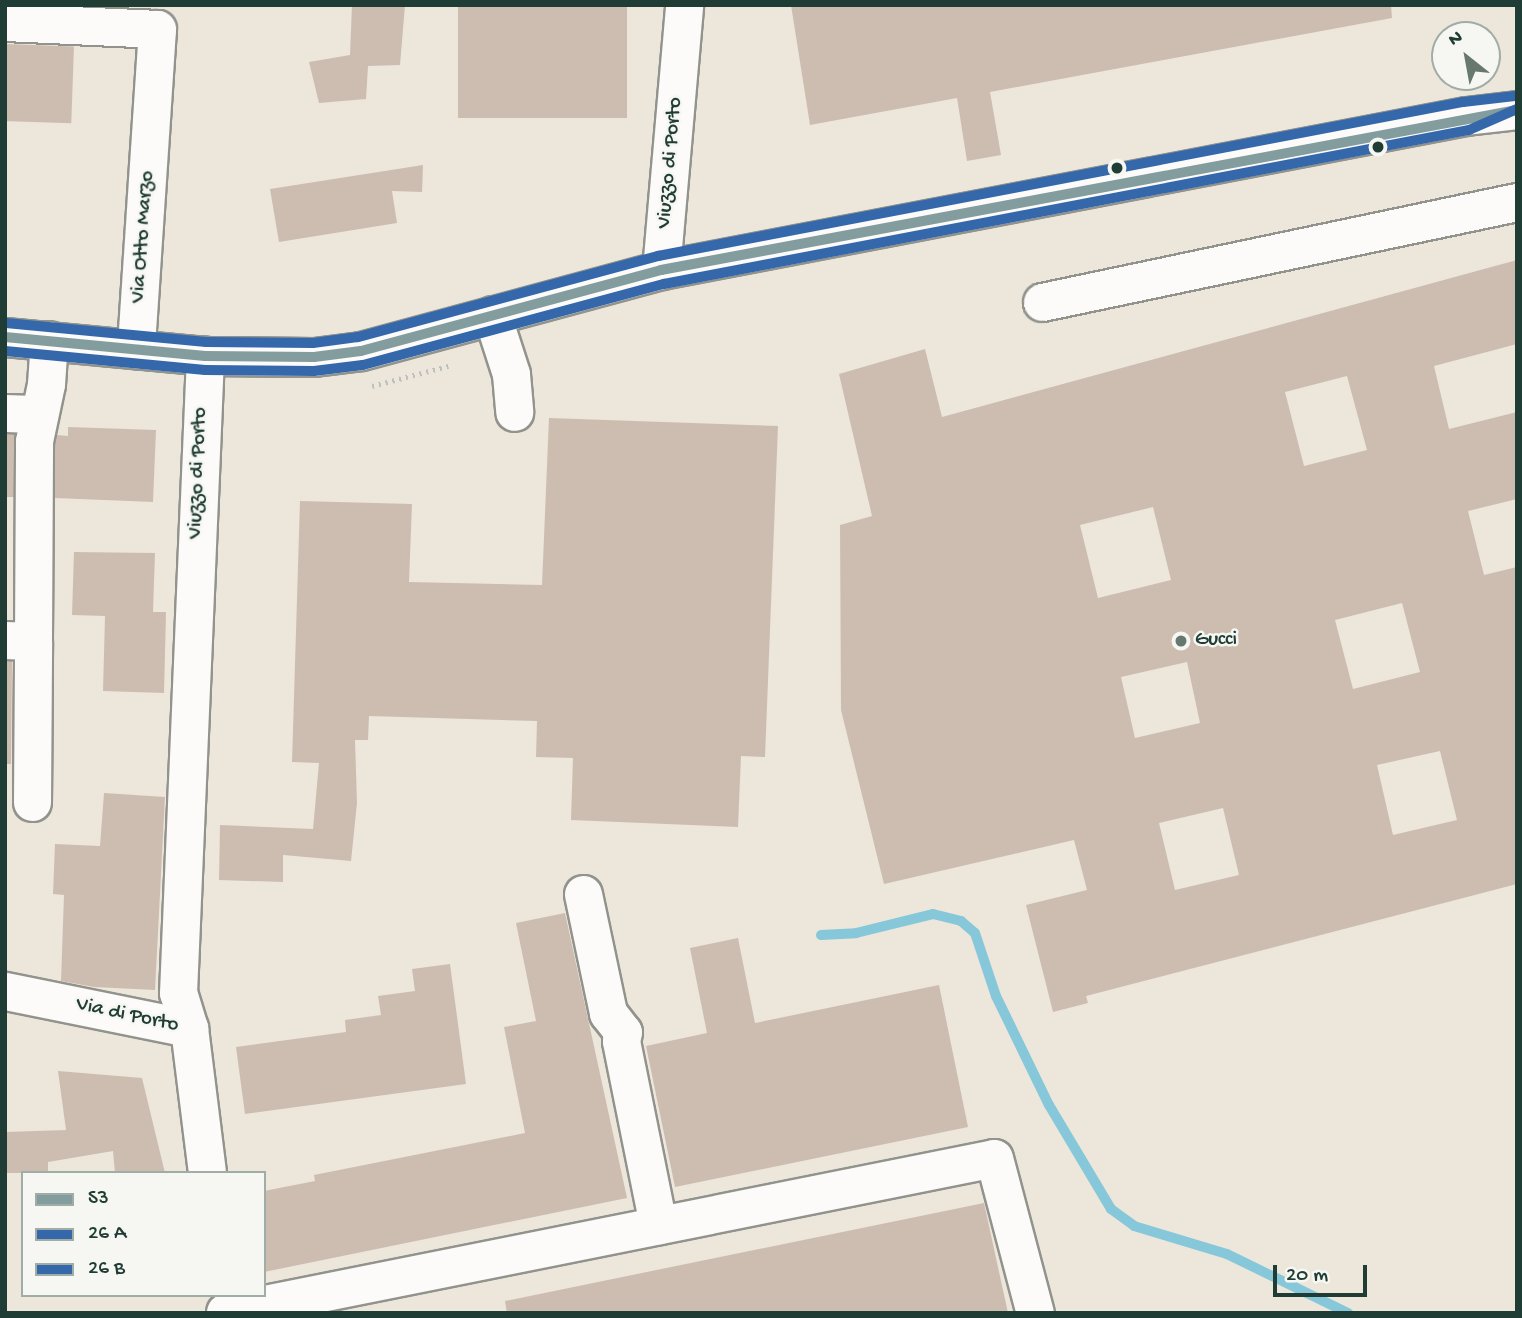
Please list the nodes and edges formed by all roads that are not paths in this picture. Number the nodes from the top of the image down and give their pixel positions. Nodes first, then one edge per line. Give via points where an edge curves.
1 (684, 5) edge
2 (5, 22) edge
3 (1517, 94) edge
4 (1517, 110) edge
5 (1466, 116) junction
6 (1517, 202) edge
7 (661, 270) junction
8 (1042, 302) dead end
9 (492, 315) junction
10 (5, 337) edge
11 (49, 340) junction
12 (136, 349) junction
13 (205, 356) junction
14 (514, 412) dead end
15 (22, 413) edge
16 (19, 641) edge
17 (32, 802) dead end
18 (583, 894) dead end
19 (5, 991) edge
20 (189, 1028) junction
21 (207, 1171) edge
22 (658, 1225) junction
23 (225, 1312) edge
24 (1035, 1313) edge

1 - 7 street, Viuzzo di Porto
2 - 12 street, Via Otto Marzo via 157,29
3 - 5 street
4 - 5 street
5 - 7 street
6 - 8 street
7 - 9 street
9 - 13 street via 360,351 314,356
9 - 14 street via 511,374
10 - 11 street
11 - 12 street
11 - 15 street
12 - 13 street
13 - 20 street, Viuzzo di Porto via 178,993
15 - 16 street via 34,441
16 - 17 street
18 - 22 street via 608,1013 623,1032 621,1041
19 - 20 street, Via di Porto
20 - 21 street, Via di Porto
22 - 23 street
22 - 24 street via 994,1158

